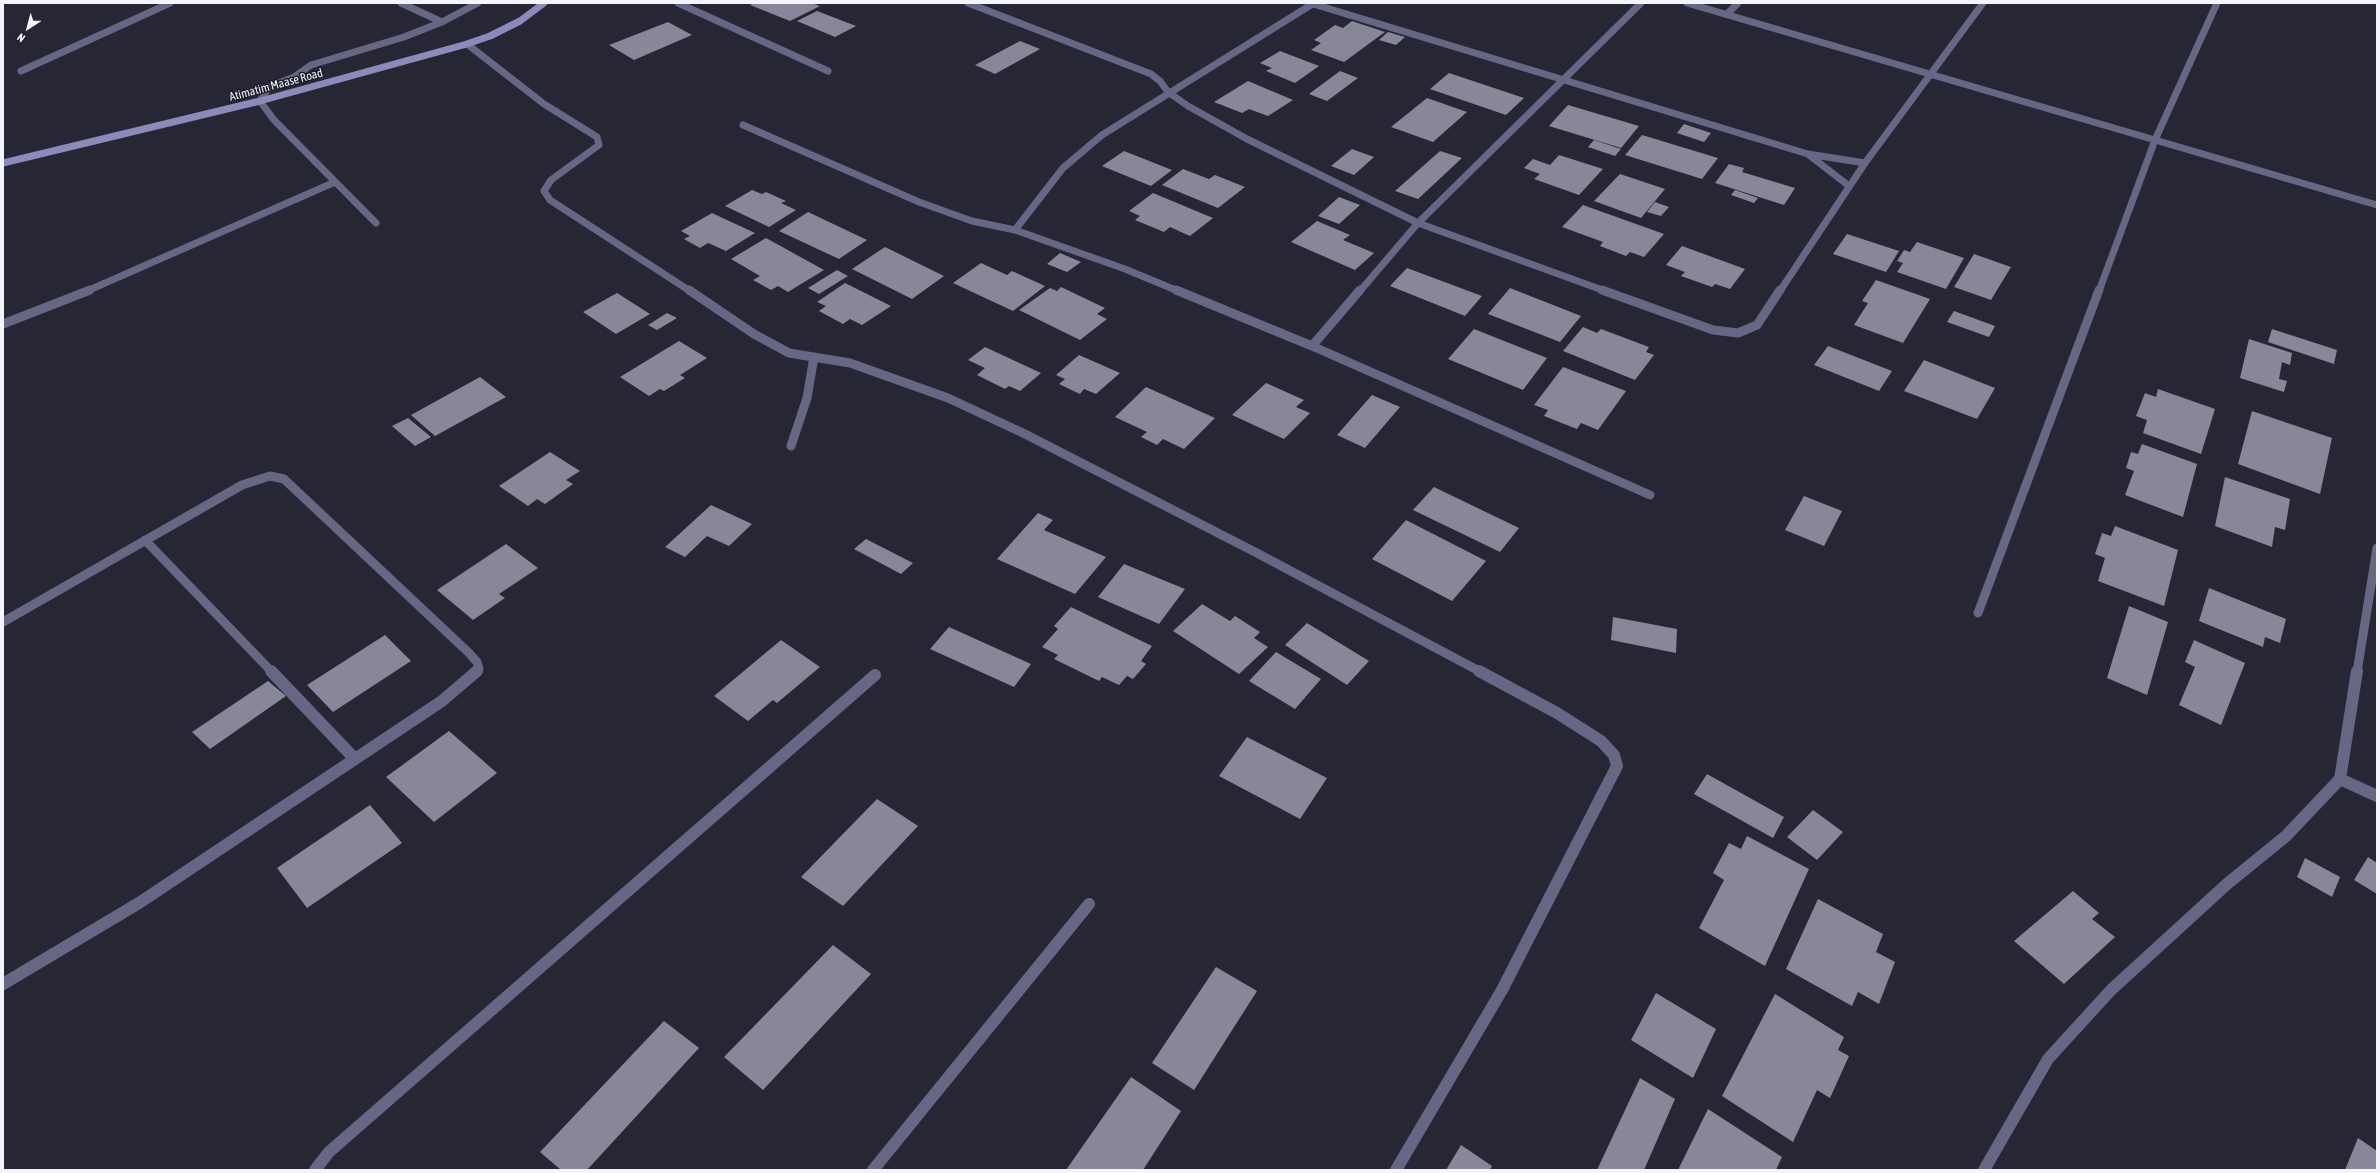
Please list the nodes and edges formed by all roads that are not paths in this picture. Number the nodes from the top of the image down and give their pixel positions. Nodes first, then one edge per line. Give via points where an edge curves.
1 (170, 3) edge
2 (401, 3) edge
3 (478, 3) edge
4 (544, 3) edge
5 (678, 3) edge
6 (968, 3) edge
7 (1312, 3) edge
8 (1640, 3) edge
9 (1687, 3) edge
10 (1738, 3) edge
11 (1983, 3) edge
12 (2217, 3) edge
13 (1727, 14) junction
14 (442, 22) junction
15 (466, 44) junction
16 (21, 71) dead end
17 (828, 71) dead end
18 (1930, 73) junction
19 (1560, 80) junction
20 (1168, 92) junction
21 (260, 101) junction
22 (743, 125) dead end
23 (2155, 140) junction
24 (1808, 154) junction
25 (3, 163) edge
26 (1865, 164) junction
27 (335, 182) junction
28 (1849, 186) junction
29 (2377, 205) edge
30 (376, 223) dead end
31 (1418, 223) junction
32 (1015, 230) junction
33 (3, 324) edge
34 (1312, 346) junction
35 (814, 357) junction
36 (791, 446) dead end
37 (1650, 495) dead end
38 (145, 540) junction
39 (2377, 548) edge
40 (1978, 613) dead end
41 (3, 622) edge
42 (875, 675) dead end
43 (356, 759) junction
44 (2340, 779) junction
45 (2377, 796) edge
46 (1089, 904) dead end
47 (3, 984) edge
48 (315, 1170) edge
49 (873, 1170) edge
50 (1396, 1170) edge
51 (1984, 1170) edge

1 - 16 street
2 - 14 street
3 - 14 street
4 - 15 main road, Atimatim Maase Road via 520,21 490,36
5 - 17 street
6 - 20 street via 1126,64 1160,81
7 - 19 street
7 - 20 street
8 - 19 street
9 - 13 street
10 - 13 street
11 - 18 street
12 - 23 street
13 - 18 street
14 - 21 street via 404,37 311,65 294,77 269,87
15 - 21 main road, Atimatim Maase Road
15 - 35 street via 544,104 597,137 599,145 551,180 544,191 550,200 754,334 789,353
18 - 23 street
18 - 26 street
19 - 24 street
19 - 31 street
20 - 31 street via 1247,139
20 - 32 street via 1102,135 1074,157
21 - 25 main road, Atimatim Maase Road
21 - 27 street via 274,120
22 - 32 street via 919,202 972,220
23 - 29 street
23 - 40 street
24 - 26 street
24 - 28 street
26 - 28 street
27 - 30 street
27 - 33 street via 92,289
28 - 31 street via 1757,325 1738,333 1713,330
31 - 34 street
32 - 34 street via 1125,269
34 - 37 street
35 - 36 street via 807,398
35 - 50 street via 857,365 948,398 1025,434 1255,552 1557,713 1601,741 1614,755 1617,766 1502,990
38 - 41 street
38 - 43 street
38 - 43 street via 242,485 270,476 284,479 478,662 478,669 468,681
39 - 44 street
42 - 48 street via 334,1147
43 - 47 street via 139,902
44 - 45 street
44 - 51 street via 2286,836 2227,884 2106,996 2048,1059
46 - 49 street

